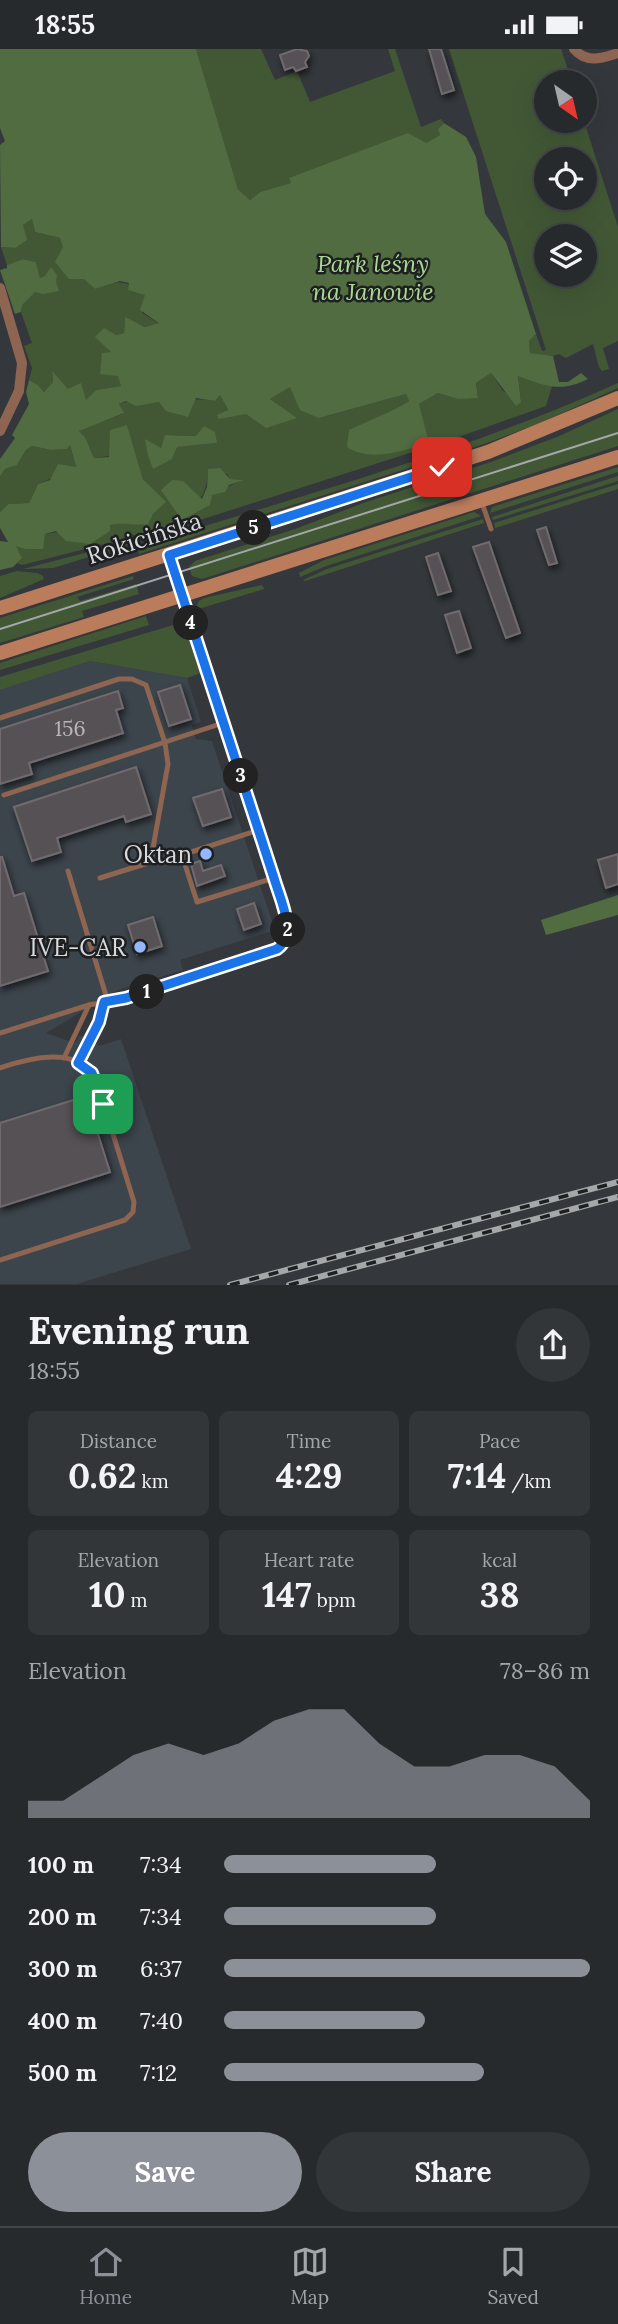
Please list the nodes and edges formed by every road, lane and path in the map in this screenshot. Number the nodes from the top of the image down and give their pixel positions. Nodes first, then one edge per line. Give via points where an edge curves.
1 (574, 49) edge
2 (618, 53) edge
3 (0, 288) edge
4 (618, 398) edge
5 (0, 431) edge
6 (618, 457) edge
7 (481, 500) junction
8 (491, 529) dead end
9 (169, 555) junction
10 (182, 595) junction
11 (0, 608) edge
12 (0, 653) edge
13 (0, 718) edge
14 (223, 723) junction
15 (165, 743) junction
16 (4, 795) dead end
17 (258, 830) junction
18 (68, 871) dead end
19 (100, 878) dead end
20 (274, 878) junction
21 (288, 929) joint
22 (106, 1002) junction
23 (89, 1005) junction
24 (0, 1033) edge
25 (64, 1058) junction
26 (78, 1063) junction
27 (0, 1068) edge
28 (0, 1260) edge

1 - 2 street via 588,59
3 - 5 street via 22,363 19,391
4 - 9 main road, Rokicińska via 488,452
6 - 7 main road
7 - 8 lane
7 - 10 main road
9 - 10 street
9 - 11 main road, Rokicińska
10 - 12 main road
10 - 14 street
13 - 15 lane via 119,679 132,679 146,685
14 - 15 lane
14 - 17 street
15 - 16 lane
15 - 19 lane via 168,764 151,859
17 - 20 street
17 - 20 lane via 182,855 197,902
18 - 22 lane
20 - 21 street
21 - 22 lane via 286,940 277,949
22 - 23 lane
22 - 26 lane
23 - 24 lane
23 - 25 lane
25 - 26 lane
25 - 27 lane via 35,1057
26 - 28 lane via 96,1079 132,1192 133,1212 125,1220

